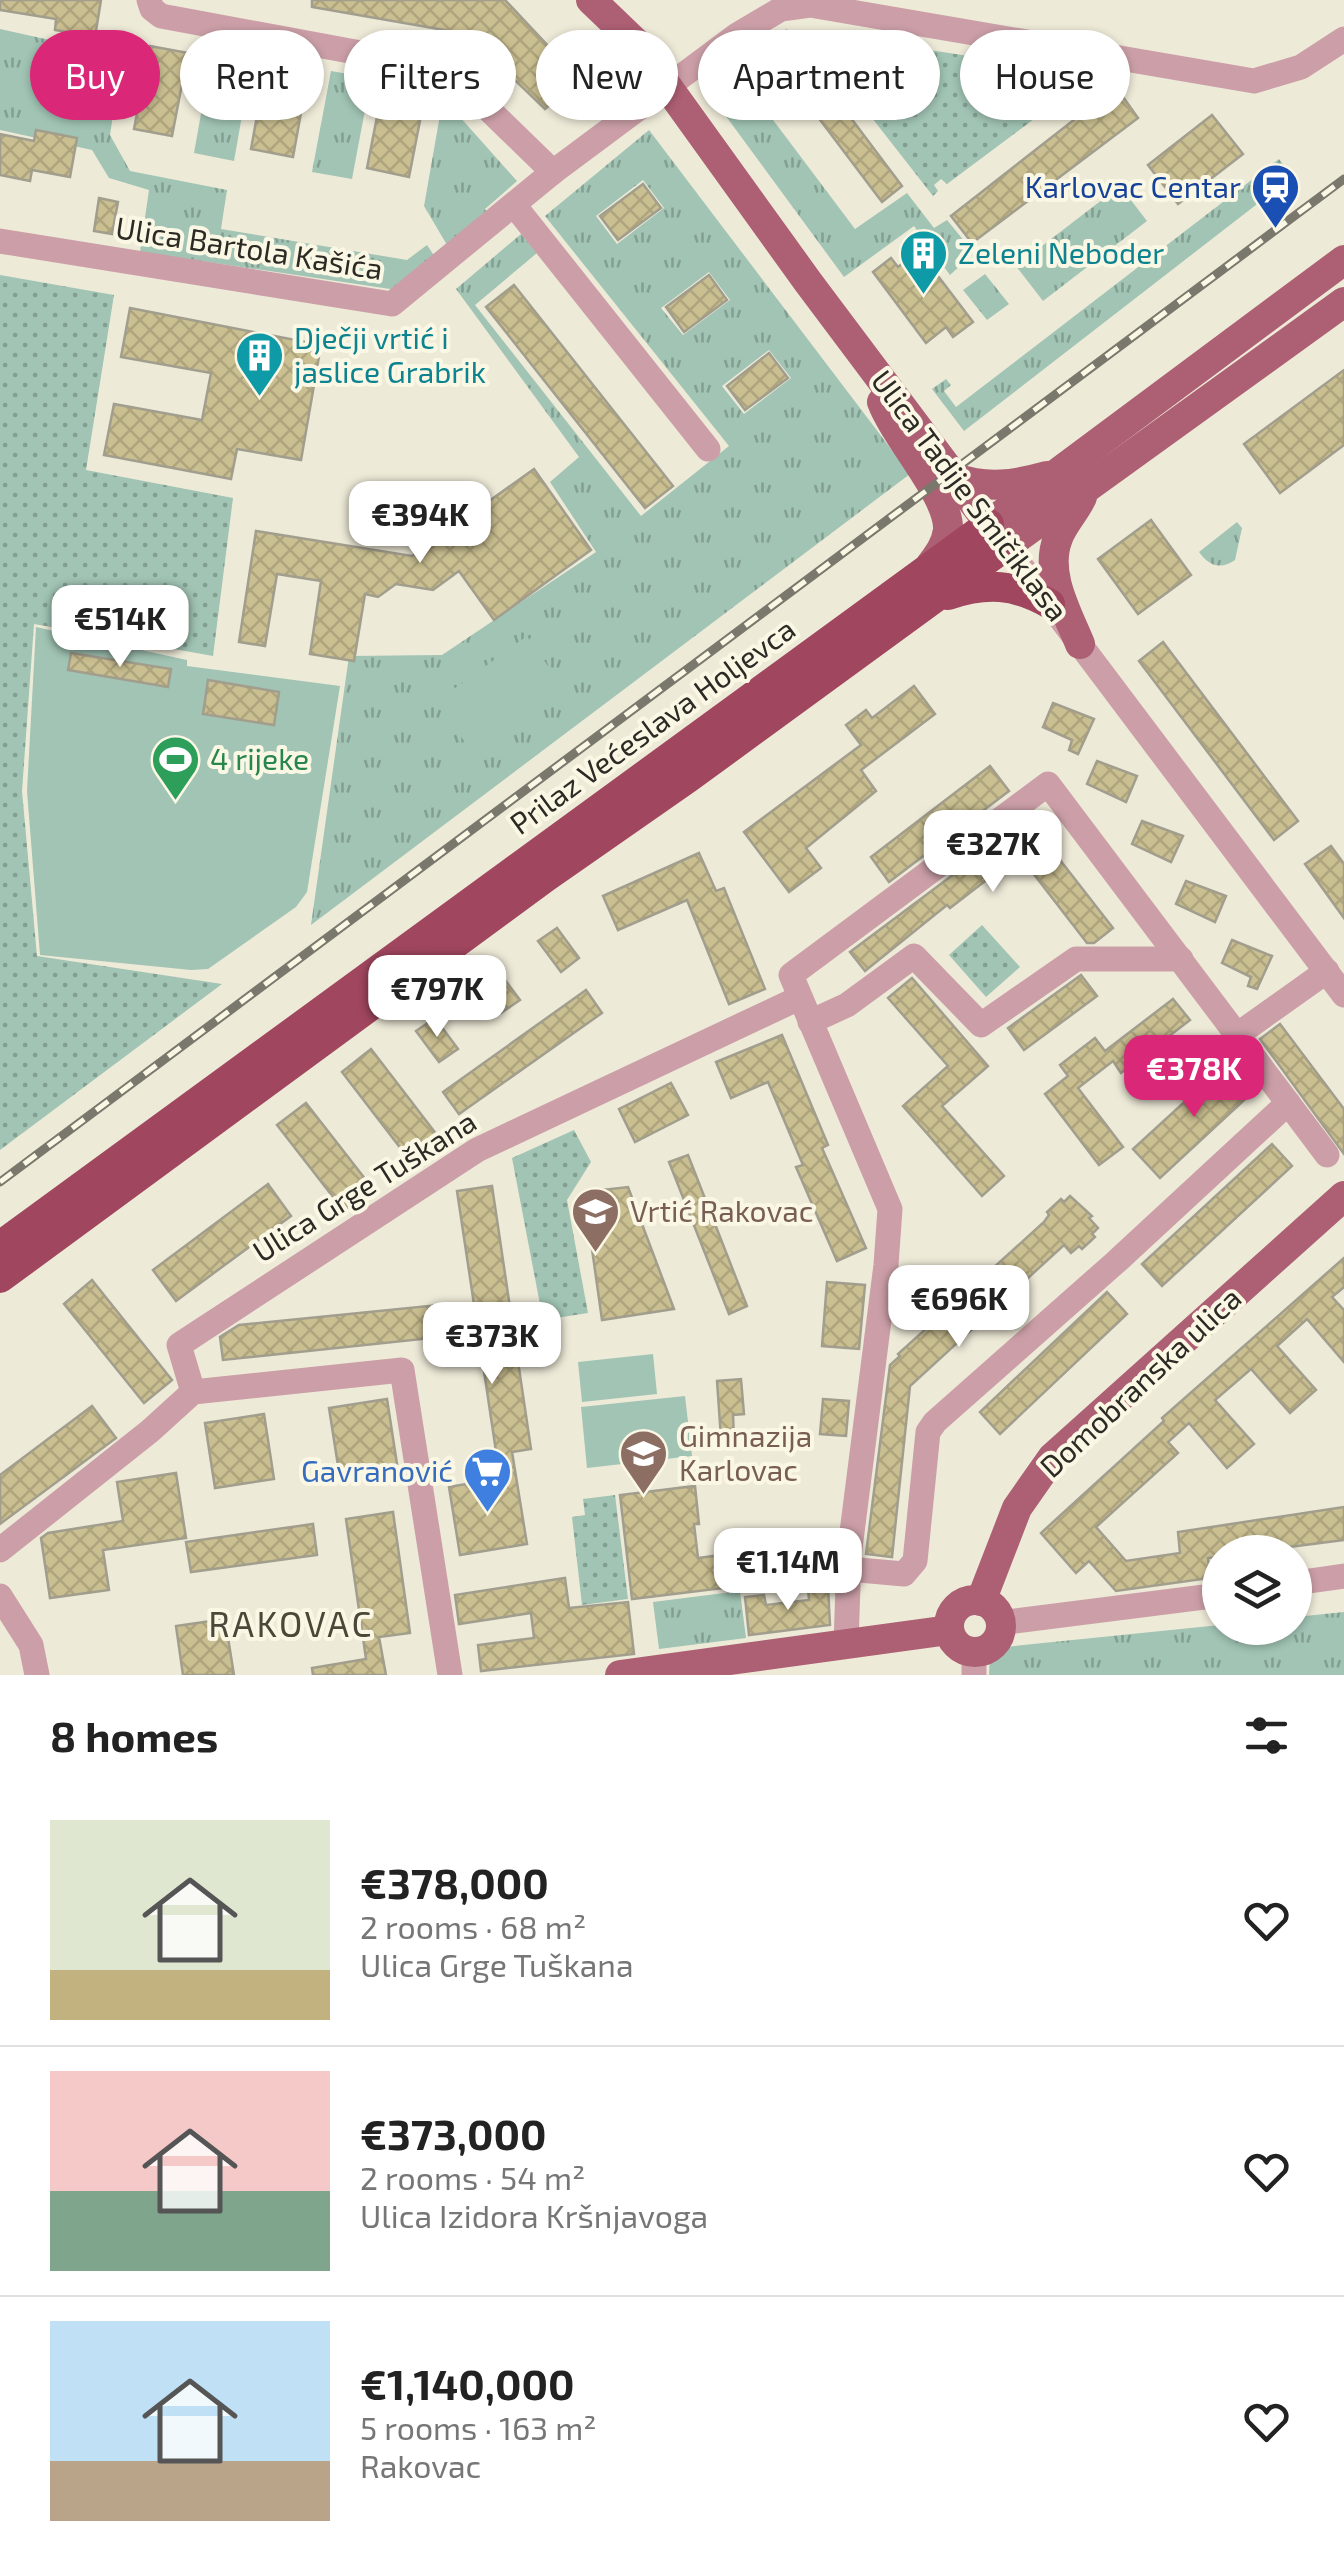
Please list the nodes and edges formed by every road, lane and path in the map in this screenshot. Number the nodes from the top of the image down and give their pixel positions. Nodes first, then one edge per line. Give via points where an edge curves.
1 (149, 0) edge
2 (591, 0) edge
3 (615, 0) edge
4 (622, 30) edge
5 (630, 30) edge
6 (1344, 38) edge
7 (678, 78) edge
8 (678, 101) edge
9 (622, 120) edge
10 (553, 172) junction
11 (514, 205) junction
12 (0, 241) edge
13 (1344, 260) edge
14 (1344, 302) edge
15 (868, 362) junction
16 (708, 449) dead end
17 (1059, 472) junction
18 (955, 478) junction
19 (1088, 486) junction
20 (998, 535) junction
21 (930, 566) junction
22 (931, 600) junction
23 (1050, 604) junction
24 (1080, 644) junction
25 (1182, 959) junction
26 (1327, 971) junction
27 (1344, 994) edge
28 (799, 998) junction
29 (810, 1022) junction
30 (1237, 1035) junction
31 (1288, 1104) junction
32 (1327, 1155) dead end
33 (1344, 1196) edge
34 (0, 1246) edge
35 (0, 1278) edge
36 (193, 1392) junction
37 (0, 1550) edge
38 (848, 1569) junction
39 (1344, 1576) edge
40 (1312, 1581) edge
41 (1202, 1595) edge
42 (0, 1596) edge
43 (991, 1612) junction
44 (949, 1630) junction
45 (846, 1644) junction
46 (974, 1664) edge
47 (37, 1675) edge
48 (450, 1675) edge
49 (620, 1675) edge

1 - 10 street via 161,16 447,69
2 - 4 main road, Ulica Tadije Smičiklasa
3 - 5 main road
6 - 7 street, Ulica Bartola Kašića via 1301,67 1254,81 810,5 781,9
8 - 15 main road, Ulica Tadije Smičiklasa
9 - 10 street, Ulica Bartola Kašića
10 - 11 street, Ulica Bartola Kašića
11 - 12 street, Ulica Bartola Kašića via 392,304
11 - 16 street
13 - 17 main road, Prilaz Većeslava Holjevca
14 - 19 main road, Prilaz Većeslava Holjevca
15 - 18 main road, Ulica Tadije Smičiklasa
15 - 21 main road via 895,431 946,510 946,540
17 - 18 main road via 999,486
17 - 20 main road, Prilaz Većeslava Holjevca
18 - 20 main road, Ulica Tadije Smičiklasa
19 - 20 main road, Prilaz Većeslava Holjevca
19 - 24 main road via 1058,536 1054,562
20 - 21 highway, Prilaz Većeslava Holjevca
20 - 22 highway, Prilaz Većeslava Holjevca
20 - 23 street, Ulica Tadije Smičiklasa
21 - 34 highway, Prilaz Većeslava Holjevca
22 - 23 highway via 1001,585
22 - 35 highway, Prilaz Većeslava Holjevca
23 - 24 street, Ulica Tadije Smičiklasa
24 - 26 street, Ulica Tadije Smičiklasa
25 - 28 street via 1048,784 791,976
25 - 29 street via 1076,959 981,1025 914,956 848,1005
25 - 30 street
26 - 27 street, Ulica Tadije Smičiklasa
26 - 30 street
28 - 29 street
28 - 36 street, Ulica Grge Tuškana via 477,1150 179,1345
29 - 38 street via 890,1209
30 - 31 street
31 - 32 street
31 - 38 street via 935,1422 928,1432 915,1562 904,1574
33 - 43 main road, Domobranska ulica via 1052,1458 1017,1508
36 - 37 street
36 - 48 street via 402,1370
38 - 45 street
39 - 40 street
41 - 43 street
42 - 47 street via 31,1645
43 - 44 main road via 973,1600 958,1607
43 - 46 main road via 995,1642
44 - 45 main road
44 - 46 main road
45 - 49 main road

